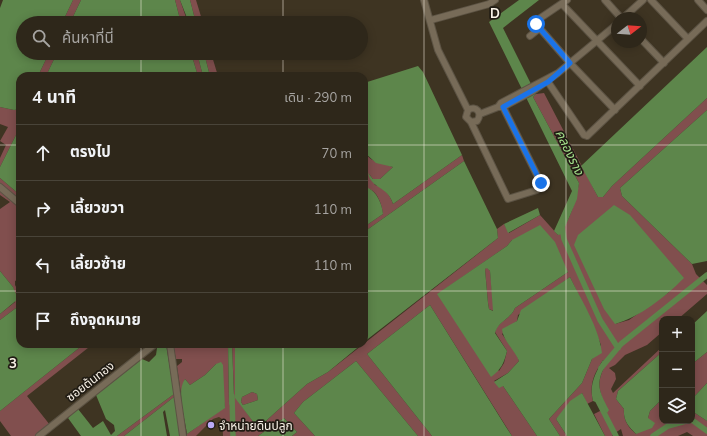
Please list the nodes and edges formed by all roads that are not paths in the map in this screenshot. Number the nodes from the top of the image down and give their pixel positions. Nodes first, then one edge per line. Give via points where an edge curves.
1 (424, 0) edge
2 (495, 0) edge
3 (605, 0) edge
4 (643, 0) edge
5 (651, 0) edge
6 (698, 0) edge
7 (564, 2) edge
8 (707, 10) edge
9 (616, 12) edge
10 (629, 12) edge
11 (431, 20) junction
12 (707, 21) edge
13 (540, 28) junction
14 (611, 29) edge
15 (530, 36) dead end
16 (688, 39) junction
17 (597, 42) junction
18 (647, 45) edge
19 (570, 63) junction
20 (664, 63) junction
21 (558, 73) junction
22 (548, 82) junction
23 (640, 86) junction
24 (532, 89) junction
25 (500, 106) junction
26 (468, 110) junction
27 (615, 110) junction
28 (480, 114) junction
29 (471, 122) junction
30 (0, 187) edge
31 (16, 201) edge
32 (150, 348) edge
33 (171, 348) edge
34 (39, 436) edge
35 (183, 436) edge

1 - 11 street
2 - 11 street via 489,4
3 - 9 street
4 - 10 street
5 - 16 street
6 - 8 street
7 - 13 street via 536,21
7 - 17 street
11 - 26 street via 438,50
12 - 16 street
13 - 15 street
13 - 19 street
14 - 17 street
16 - 20 street
17 - 19 street
17 - 23 street
18 - 20 street
19 - 21 street
19 - 27 street
20 - 23 street
21 - 22 street
21 - 24 street
22 - 24 street
22 - 27 street via 584,135 590,134
23 - 27 street
24 - 25 street
25 - 28 street
25 - 29 street via 541,183 537,190 508,198
26 - 28 street via 474,108
26 - 29 street via 466,117
28 - 29 street via 477,121
30 - 31 street
32 - 34 street, ซอยต้นทอง
33 - 35 street

